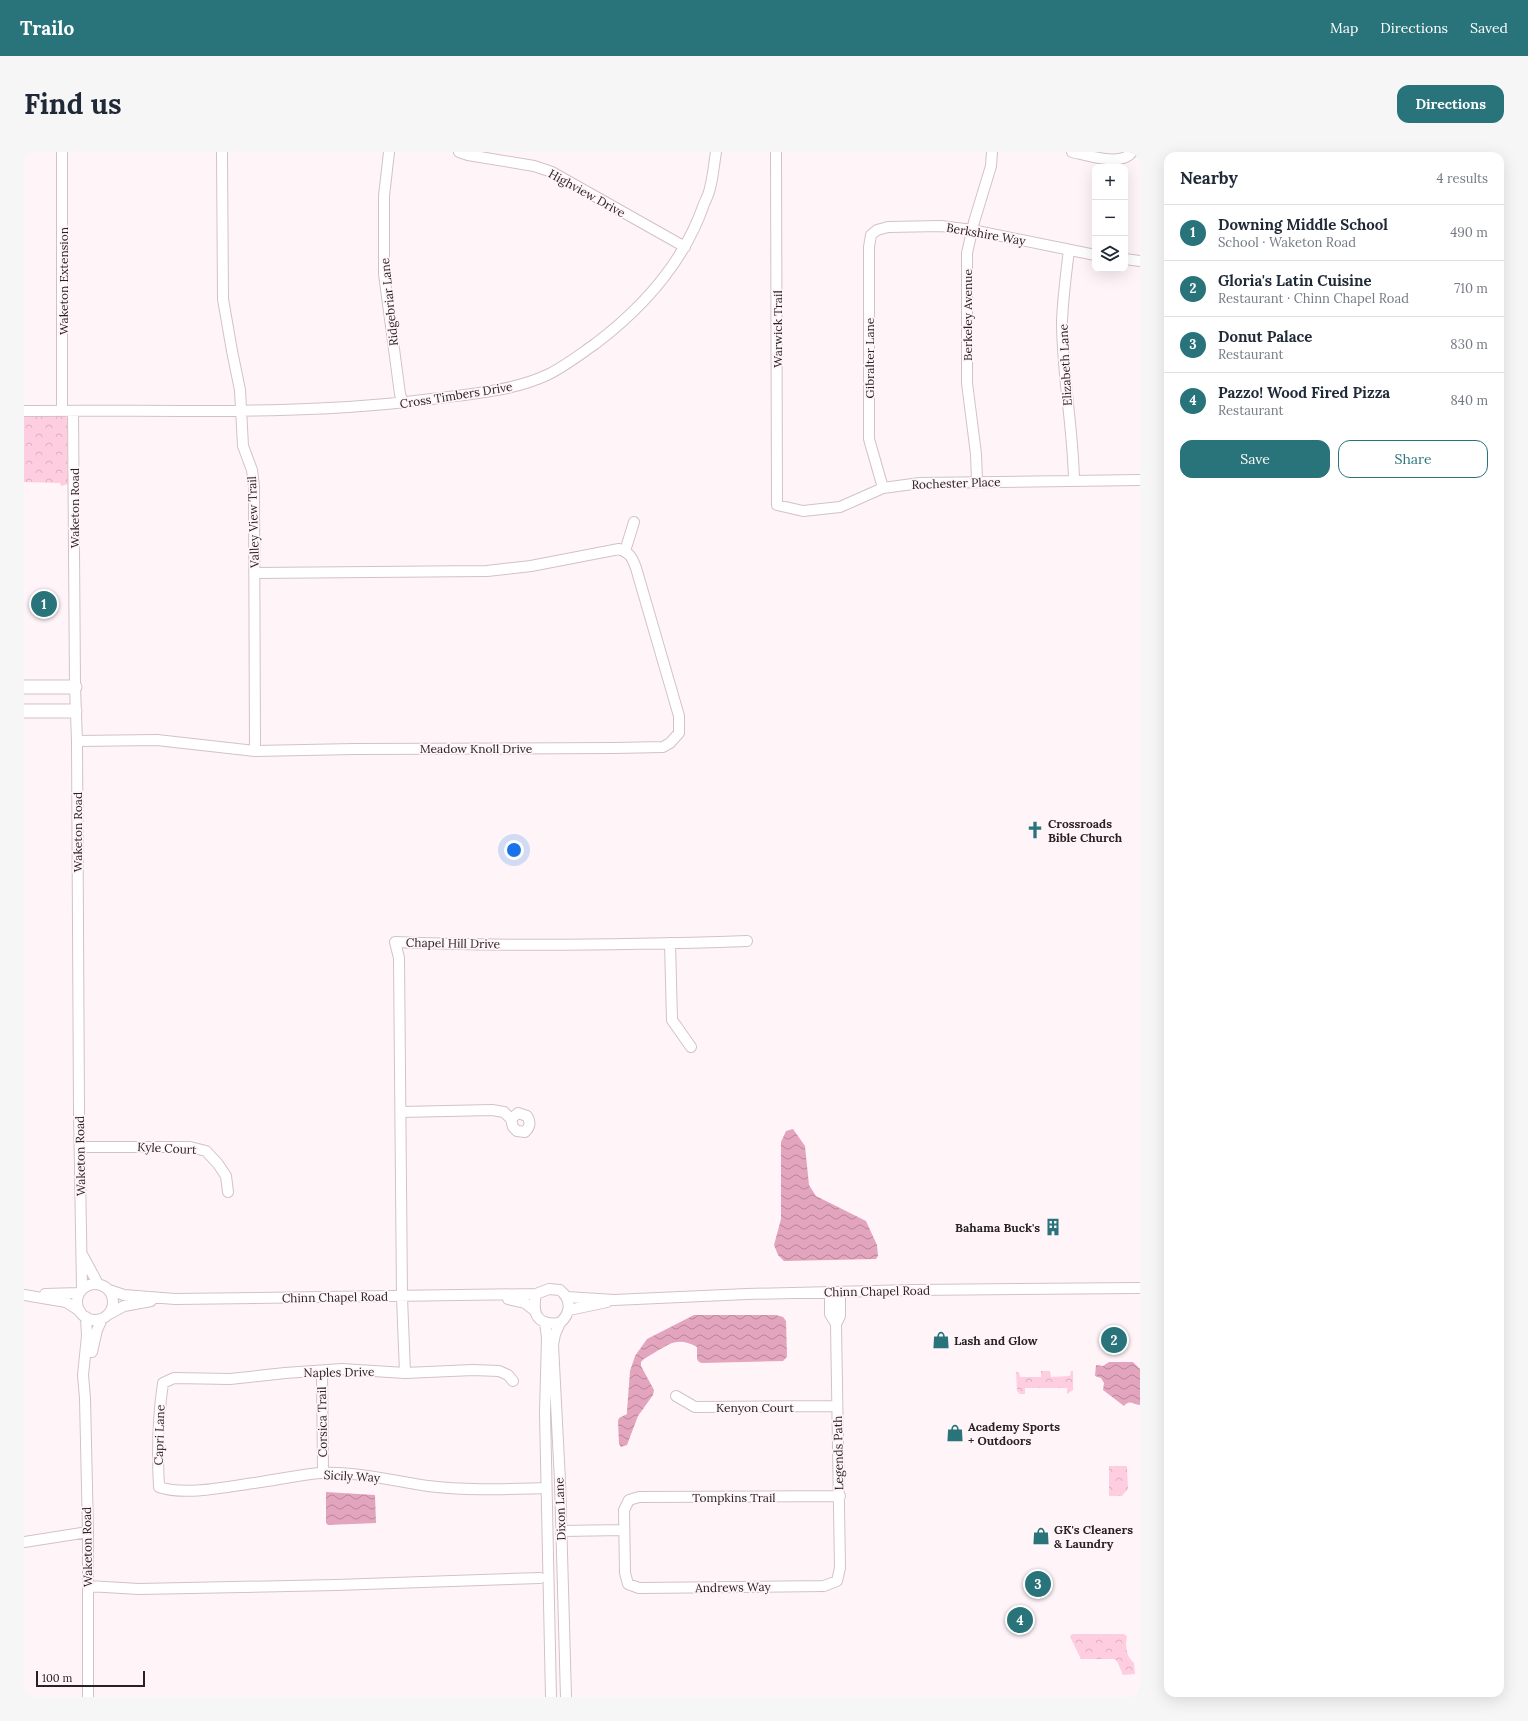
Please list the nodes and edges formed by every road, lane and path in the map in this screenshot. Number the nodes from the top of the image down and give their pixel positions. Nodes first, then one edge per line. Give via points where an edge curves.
1 (62, 152) edge
2 (222, 152) edge
3 (389, 152) edge
4 (459, 152) edge
5 (716, 152) edge
6 (776, 152) edge
7 (992, 152) edge
8 (1072, 152) edge
9 (1132, 152) edge
10 (877, 230) joint
11 (972, 230) junction
12 (685, 247) junction
13 (1069, 250) junction
14 (1092, 254) edge
15 (1128, 259) edge
16 (1140, 261) edge
17 (403, 403) junction
18 (62, 410) junction
19 (241, 410) junction
20 (24, 411) edge
21 (73, 411) junction
22 (1074, 480) junction
23 (1140, 480) edge
24 (977, 481) junction
25 (883, 488) junction
26 (777, 505) joint
27 (634, 522) dead end
28 (625, 551) junction
29 (255, 573) junction
30 (24, 687) edge
31 (75, 687) junction
32 (24, 711) edge
33 (76, 712) junction
34 (77, 740) junction
35 (256, 751) junction
36 (747, 941) dead end
37 (670, 943) junction
38 (691, 1047) dead end
39 (401, 1112) junction
40 (511, 1119) dead end
41 (80, 1147) junction
42 (228, 1192) dead end
43 (82, 1252) junction
44 (98, 1284) junction
45 (1140, 1288) edge
46 (109, 1290) junction
47 (81, 1291) junction
48 (835, 1292) junction
49 (536, 1294) junction
50 (26, 1295) edge
51 (495, 1296) junction
52 (402, 1297) junction
53 (567, 1297) junction
54 (175, 1299) junction
55 (614, 1300) junction
56 (534, 1310) junction
57 (568, 1310) junction
58 (83, 1314) junction
59 (106, 1316) junction
60 (545, 1322) junction
61 (560, 1323) junction
62 (322, 1370) junction
63 (405, 1372) junction
64 (513, 1381) dead end
65 (163, 1383) joint
66 (676, 1396) dead end
67 (85, 1398) junction
68 (837, 1406) junction
69 (323, 1473) junction
70 (159, 1487) joint
71 (546, 1488) junction
72 (840, 1496) junction
73 (624, 1530) junction
74 (561, 1531) junction
75 (88, 1532) junction
76 (24, 1542) edge
77 (540, 1578) dead end
78 (837, 1581) joint
79 (88, 1586) junction
80 (550, 1652) junction
81 (565, 1654) junction
82 (88, 1697) edge
83 (551, 1697) edge
84 (566, 1697) edge

1 - 18 street, Waketon Extension
2 - 19 street, Valley View Trail via 223,299 240,390
3 - 17 street, Ridgebriar Lane via 384,196 384,274
4 - 12 street, Highview Drive via 534,166 552,172
5 - 12 street, Cross Timbers Drive via 710,190 694,232
6 - 26 street, Warwick Trail
7 - 11 street, Berkeley Avenue via 991,166
8 - 9 street via 1106,159 1124,159
10 - 11 street, Berkshire Way via 888,227 941,226
10 - 25 street, Gibralter Lane via 871,235 869,247 869,439
11 - 13 street, Berkshire Way
11 - 24 street, Berkeley Avenue via 967,253 967,383
12 - 17 street, Cross Timbers Drive via 670,270 634,311 607,335 547,375 518,386
13 - 14 street, Berkshire Way
13 - 22 street, Elizabeth Lane via 1062,321
15 - 16 street
17 - 19 street, Cross Timbers Drive via 322,410
18 - 20 street, Cross Timbers Drive
18 - 21 street, Cross Timbers Drive
19 - 21 street, Cross Timbers Drive
19 - 29 street, Valley View Trail via 243,446 252,470 254,486
21 - 31 street, Waketon Road
22 - 23 street, Rochester Place
22 - 24 street, Rochester Place
24 - 25 street, Rochester Place via 920,483
25 - 26 street, Rochester Place via 840,507 803,511
27 - 28 street
28 - 29 street via 487,571
28 - 35 street, Meadow Knoll Drive via 631,556 636,568 679,716 679,733 670,743 657,748
29 - 35 street, Valley View Trail
30 - 31 main road
31 - 33 street, Waketon Road
32 - 33 main road
33 - 34 street, Waketon Road
34 - 35 street, Meadow Knoll Drive via 157,740
34 - 41 street, Waketon Road
36 - 37 street, Chapel Hill Drive
37 - 38 street via 672,1020
37 - 39 street, Chapel Hill Drive via 394,942 399,958
39 - 40 street via 492,1110 504,1112
39 - 52 street, Chapel Hill Drive
41 - 42 street, Kyle Court via 190,1147 206,1152 218,1164 226,1176
41 - 43 street, Waketon Road
43 - 44 street, Waketon Road
43 - 47 street, Waketon Road
44 - 46 street
44 - 47 street via 89,1285
45 - 48 street, Chinn Chapel Road
46 - 54 street, Chinn Chapel Road via 124,1295
46 - 59 street via 113,1303
47 - 50 street
47 - 58 street via 77,1302
48 - 55 street, Chinn Chapel Road
48 - 68 street, Legends Path via 830,1314 836,1324
49 - 51 street, Chinn Chapel Road
49 - 53 street via 555,1288
49 - 56 street
50 - 58 street via 66,1302
51 - 52 street, Chinn Chapel Road
51 - 56 street, Chinn Chapel Road via 525,1303
52 - 54 street, Chinn Chapel Road
52 - 63 street, Chapel Hill Drive
53 - 55 street, Chinn Chapel Road
53 - 57 street
54 - 59 street, Chinn Chapel Road via 132,1304
55 - 57 street, Chinn Chapel Road
56 - 60 street
57 - 61 street
58 - 59 street via 94,1320
58 - 67 street, Waketon Road via 87,1336 83,1375
59 - 67 street, Waketon Road via 95,1336
60 - 61 street
60 - 71 street, Dixon Lane
61 - 74 street, Dixon Lane via 553,1345
62 - 63 street, Naples Drive
62 - 65 street, Naples Drive via 230,1379 174,1378
62 - 69 street, Corsica Trail
63 - 64 street, Naples Drive via 499,1372 508,1375
65 - 70 street, Capri Lane via 158,1459
66 - 68 street, Kenyon Court via 695,1407
67 - 75 street, Waketon Road
68 - 72 street, Legends Path
69 - 70 street, Sicily Way via 224,1488 168,1490
69 - 71 street, Sicily Way via 378,1476 463,1490
71 - 80 street, Dixon Lane
72 - 73 street, Tompkins Trail via 639,1498 629,1500 624,1510
72 - 78 street, Legends Path via 840,1568
73 - 74 street
73 - 78 street, Andrews Way via 625,1573 628,1584 639,1588 824,1586
74 - 81 street, Dixon Lane
75 - 76 street
75 - 79 street, Waketon Road
77 - 79 street via 139,1589
79 - 82 street, Waketon Road
80 - 81 street
80 - 83 street, Dixon Lane
81 - 84 street, Dixon Lane

